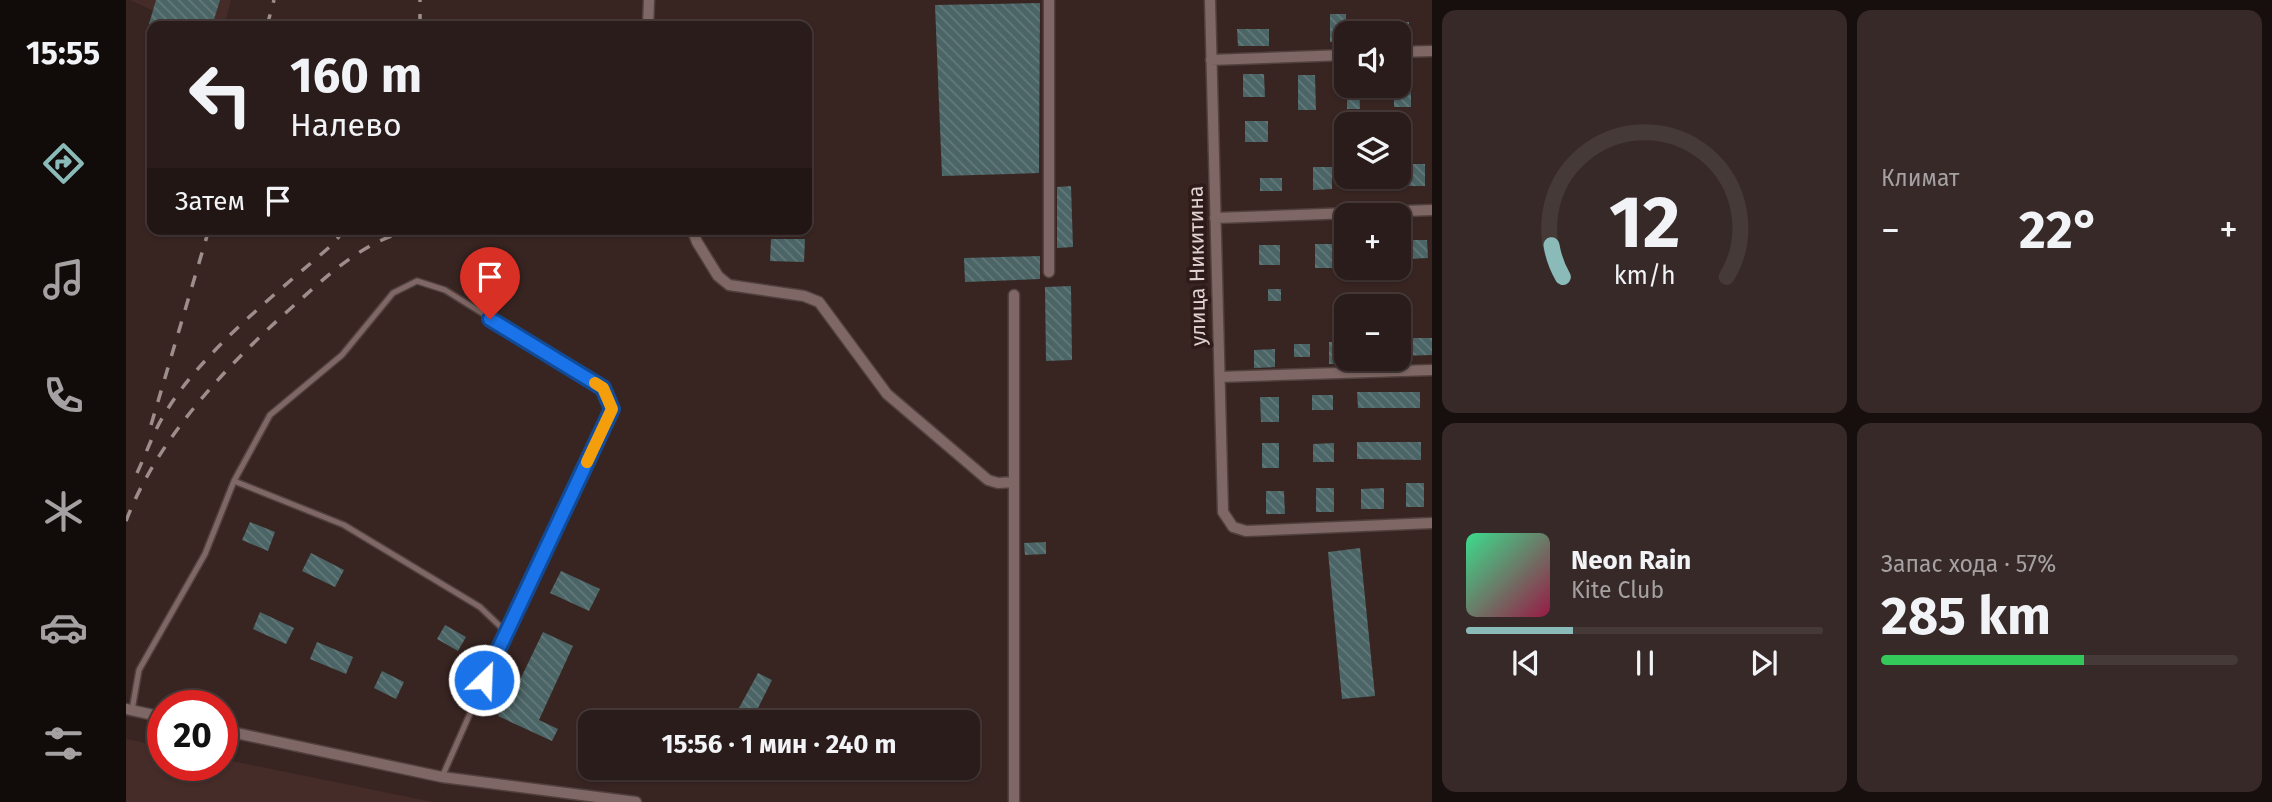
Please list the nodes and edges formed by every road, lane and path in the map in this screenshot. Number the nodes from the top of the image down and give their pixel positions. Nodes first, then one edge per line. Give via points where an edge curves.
1 (649, 0) edge
2 (1049, 0) edge
3 (1210, 0) edge
4 (648, 21) edge
5 (1432, 51) edge
6 (1411, 52) edge
7 (1334, 55) edge
8 (1211, 60) junction
9 (1432, 210) edge
10 (1215, 218) junction
11 (694, 235) edge
12 (1049, 272) dead end
13 (1014, 295) dead end
14 (1432, 370) edge
15 (1220, 377) junction
16 (234, 481) junction
17 (1014, 482) junction
18 (1432, 523) edge
19 (506, 632) junction
20 (129, 710) edge
21 (147, 714) edge
22 (238, 733) edge
23 (442, 777) junction
24 (613, 801) edge
25 (636, 802) edge
26 (1014, 802) edge

1 - 4 street
2 - 12 street
3 - 8 street, улица Никитина
5 - 6 street
7 - 8 street
8 - 10 street, улица Никитина
9 - 10 street
10 - 15 street, улица Никитина
11 - 17 street via 718,276 729,285 819,302 887,394 988,480
13 - 17 street
14 - 15 street
15 - 18 street, улица Никитина via 1223,512 1233,527 1247,531
16 - 19 lane via 344,525 480,607
16 - 19 lane via 270,415 342,355 393,293 417,281 445,290 603,388 612,409
16 - 20 lane via 205,554 139,670
17 - 26 street
19 - 23 lane
20 - 21 street
22 - 23 street
23 - 24 street
24 - 25 street

